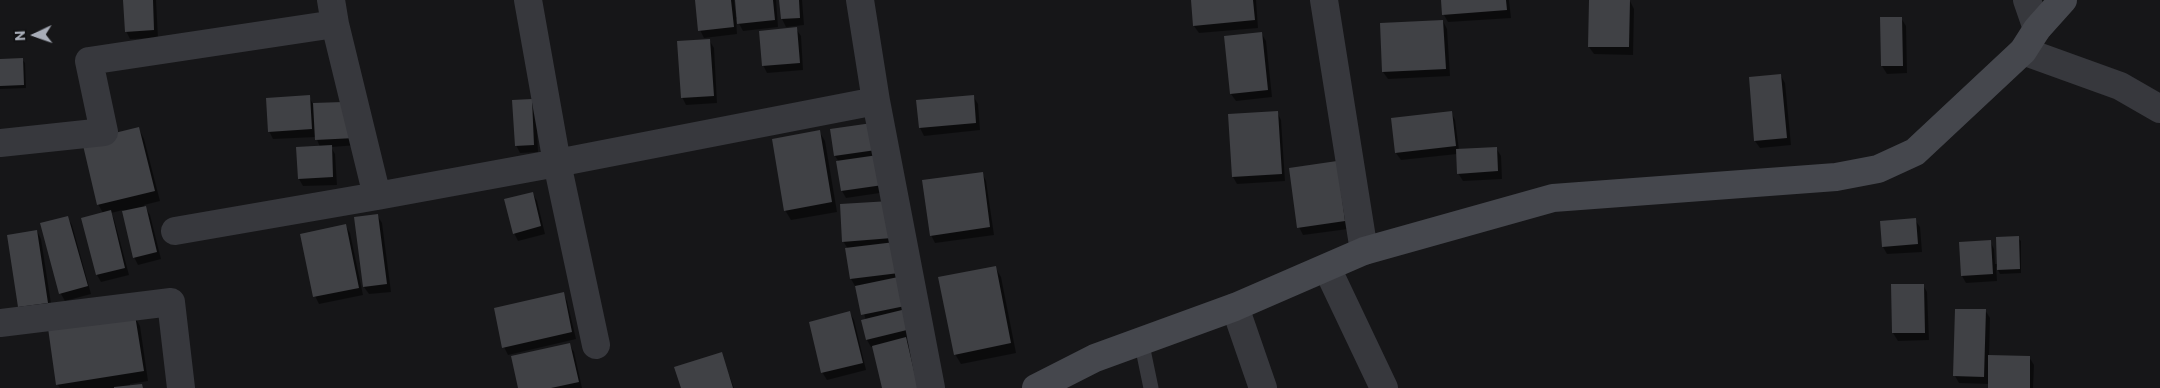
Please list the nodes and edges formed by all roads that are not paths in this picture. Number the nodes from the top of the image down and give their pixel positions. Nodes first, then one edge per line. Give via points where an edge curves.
1 (528, 0) edge
2 (860, 0) edge
3 (1324, 0) edge
4 (2027, 0) edge
5 (2064, 0) edge
6 (333, 12) edge
7 (2030, 40) junction
8 (876, 101) junction
9 (2160, 110) edge
10 (0, 143) edge
11 (557, 163) junction
12 (377, 196) junction
13 (176, 231) dead end
14 (1364, 251) junction
15 (1327, 268) junction
16 (1235, 307) junction
17 (0, 323) edge
18 (1141, 340) junction
19 (596, 345) dead end
20 (181, 388) edge
21 (931, 388) edge
22 (1036, 388) edge
23 (1151, 388) edge
24 (1263, 388) edge
25 (1384, 388) edge

1 - 11 street
2 - 8 street
3 - 14 street
4 - 7 street
5 - 7 main road
6 - 10 street via 89,61 104,132
6 - 12 street
7 - 9 street
7 - 14 main road via 1916,152 1878,169 1836,177 1553,198
8 - 11 street
8 - 21 street
11 - 12 street
11 - 19 street
12 - 13 street
14 - 15 main road
15 - 16 main road
15 - 25 street
16 - 18 main road
16 - 24 street
17 - 20 street via 171,302
18 - 22 main road via 1094,358
18 - 23 lane

